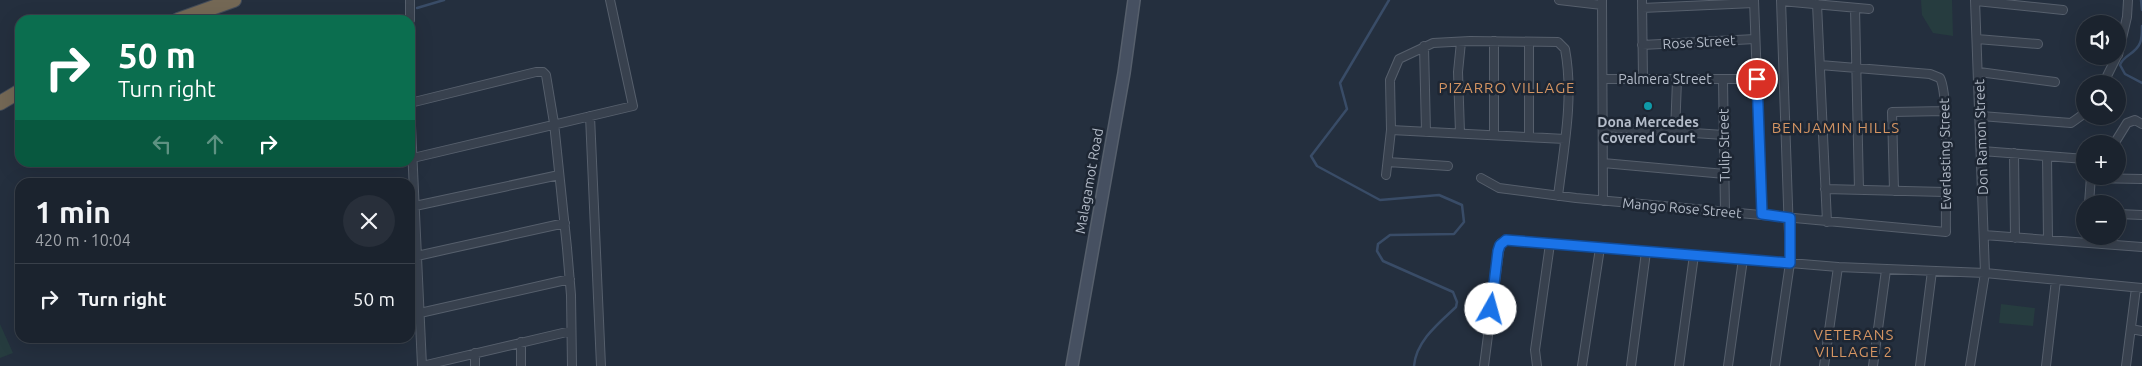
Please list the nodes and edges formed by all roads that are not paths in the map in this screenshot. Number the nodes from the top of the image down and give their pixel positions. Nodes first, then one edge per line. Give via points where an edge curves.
1 (234, 0) edge
2 (410, 0) edge
3 (610, 0) edge
4 (1134, 0) edge
5 (1559, 0) edge
6 (1782, 0) edge
7 (2128, 0) edge
8 (1976, 1) edge
9 (1602, 2) edge
10 (1754, 2) edge
11 (1642, 4) edge
12 (1817, 4) junction
13 (1856, 8) junction
14 (1869, 9) dead end
15 (2063, 10) dead end
16 (192, 15) edge
17 (410, 15) edge
18 (2126, 21) edge
19 (1755, 39) junction
20 (1977, 39) junction
21 (1494, 41) junction
22 (1461, 42) junction
23 (1529, 42) junction
24 (1642, 44) junction
25 (2038, 44) dead end
26 (1424, 46) junction
27 (1820, 65) junction
28 (1857, 68) junction
29 (1979, 72) junction
30 (1603, 79) junction
31 (1643, 79) junction
32 (1723, 79) junction
33 (1757, 79) junction
34 (1677, 80) junction
35 (2055, 82) dead end
36 (15, 94) edge
37 (415, 102) edge
38 (0, 103) edge
39 (1945, 110) junction
40 (590, 116) junction
41 (1981, 116) junction
42 (2076, 119) edge
43 (554, 123) junction
44 (2142, 124) edge
45 (1603, 127) junction
46 (1391, 130) junction
47 (1426, 132) junction
48 (1460, 133) junction
49 (1675, 133) junction
50 (1494, 134) junction
51 (1724, 135) junction
52 (2119, 135) edge
53 (1529, 136) junction
54 (1565, 139) junction
55 (1982, 151) junction
56 (2014, 153) junction
57 (2047, 156) junction
58 (415, 158) edge
59 (2076, 158) edge
60 (1388, 162) junction
61 (1603, 163) junction
62 (1448, 166) dead end
63 (1725, 174) junction
64 (559, 175) junction
65 (1386, 175) dead end
66 (1481, 178) dead end
67 (2126, 178) edge
68 (2142, 179) edge
69 (1825, 189) junction
70 (1859, 190) junction
71 (1894, 191) junction
72 (1945, 192) junction
73 (1558, 196) junction
74 (1604, 200) junction
75 (415, 206) joint
76 (1725, 212) junction
77 (1762, 214) junction
78 (2126, 214) edge
79 (2142, 215) edge
80 (1790, 218) junction
81 (1826, 222) junction
82 (564, 223) junction
83 (1946, 232) joint
84 (1984, 236) junction
85 (2015, 238) junction
86 (2048, 240) junction
87 (2076, 240) edge
88 (1550, 244) junction
89 (2126, 245) edge
90 (2142, 247) edge
91 (1600, 248) junction
92 (1646, 252) junction
93 (1694, 255) junction
94 (417, 256) junction
95 (1742, 259) junction
96 (1790, 263) junction
97 (1838, 267) junction
98 (1886, 270) junction
99 (1932, 271) junction
100 (1985, 273) junction
101 (570, 279) junction
102 (2056, 280) junction
103 (2139, 288) edge
104 (420, 313) junction
105 (2131, 329) junction
106 (571, 330) junction
107 (2142, 331) edge
108 (521, 342) junction
109 (475, 353) junction
110 (422, 366) edge
111 (475, 366) edge
112 (522, 366) edge
113 (572, 366) edge
114 (601, 366) edge
115 (1072, 366) edge
116 (1484, 366) edge
117 (1537, 366) edge
118 (1582, 366) edge
119 (1631, 366) edge
120 (1679, 366) edge
121 (1728, 366) edge
122 (1775, 366) edge
123 (1824, 366) edge
124 (1873, 366) edge
125 (1920, 366) edge
126 (1970, 366) edge
127 (2046, 366) edge
128 (2126, 366) edge

1 - 16 highway
2 - 17 street
3 - 40 street via 633,106
4 - 115 street, Malagamot Road
5 - 9 street
6 - 12 street
6 - 80 street
7 - 18 street
8 - 15 street
8 - 20 street, Don Ramon Street
9 - 30 street
10 - 11 street
10 - 19 street
11 - 24 street
12 - 13 street
12 - 27 street
13 - 14 street
13 - 28 street
19 - 24 street, Rose Street
19 - 33 street
20 - 25 street
20 - 29 street, Don Ramon Street
21 - 22 street
21 - 23 street
21 - 50 street
22 - 26 street
22 - 48 street via 1458,72
23 - 53 street
23 - 54 street via 1558,42 1565,49 1568,90
24 - 31 street
26 - 46 street via 1399,59 1393,70 1389,98
26 - 47 street
27 - 28 street
27 - 69 street
28 - 39 street, Everlasting Street via 1930,74 1940,78
28 - 70 street
29 - 35 street
29 - 41 street, Don Ramon Street
30 - 31 street, Palmera Street
30 - 45 street
31 - 34 street, Palmera Street
32 - 33 street, Palmera Street
32 - 34 street, Palmera Street
32 - 51 street, Tulip Street
33 - 77 street
34 - 49 street
36 - 38 highway
37 - 43 street via 543,72 548,81
39 - 71 street via 1892,112
39 - 72 street, Everlasting Street
40 - 43 street
40 - 114 street
41 - 42 street via 2070,123
41 - 55 street, Don Ramon Street
43 - 58 street
43 - 64 street
44 - 52 street via 2135,120 2126,123
45 - 49 street
45 - 61 street
46 - 47 street
46 - 60 street
47 - 48 street
48 - 50 street
49 - 51 street
50 - 53 street
51 - 63 street, Tulip Street
53 - 54 street
54 - 73 street
55 - 56 street
55 - 84 street, Don Ramon Street
56 - 57 street
56 - 85 street
57 - 59 street
57 - 86 street
60 - 62 street
60 - 65 street
61 - 63 street
61 - 74 street
63 - 76 street, Tulip Street
64 - 75 street
64 - 82 street
66 - 73 street, Mango Rose Street via 1498,188
67 - 68 street
69 - 70 street
69 - 81 street
70 - 71 street
71 - 72 street
72 - 83 street, Everlasting Street
73 - 74 street, Mango Rose Street
74 - 76 street, Mango Rose Street
75 - 94 street
76 - 77 street, Mango Rose Street
77 - 80 street, Mango Rose Street
78 - 79 street
80 - 81 street, Mango Rose Street
80 - 96 street
81 - 83 street, Mango Rose Street
82 - 94 street
82 - 101 street
84 - 85 street
84 - 100 street, Don Ramon Street
85 - 86 street
86 - 87 street
88 - 91 street
88 - 116 street via 1509,240 1500,245
88 - 117 street via 1535,350
89 - 90 street
91 - 92 street
91 - 118 street
92 - 93 street
92 - 119 street
93 - 95 street
93 - 120 street
94 - 104 street
95 - 96 street
95 - 121 street
96 - 97 street
96 - 122 street
97 - 98 street
97 - 123 street
98 - 99 street
98 - 124 street
99 - 100 street
99 - 125 street
100 - 102 street
100 - 126 street, Don Ramon Street
101 - 104 street
101 - 106 street
102 - 103 street
102 - 127 street
103 - 105 street
104 - 110 street
105 - 107 street
105 - 128 street
106 - 108 street
106 - 113 street
108 - 109 street
108 - 112 street
109 - 110 street
109 - 111 street

